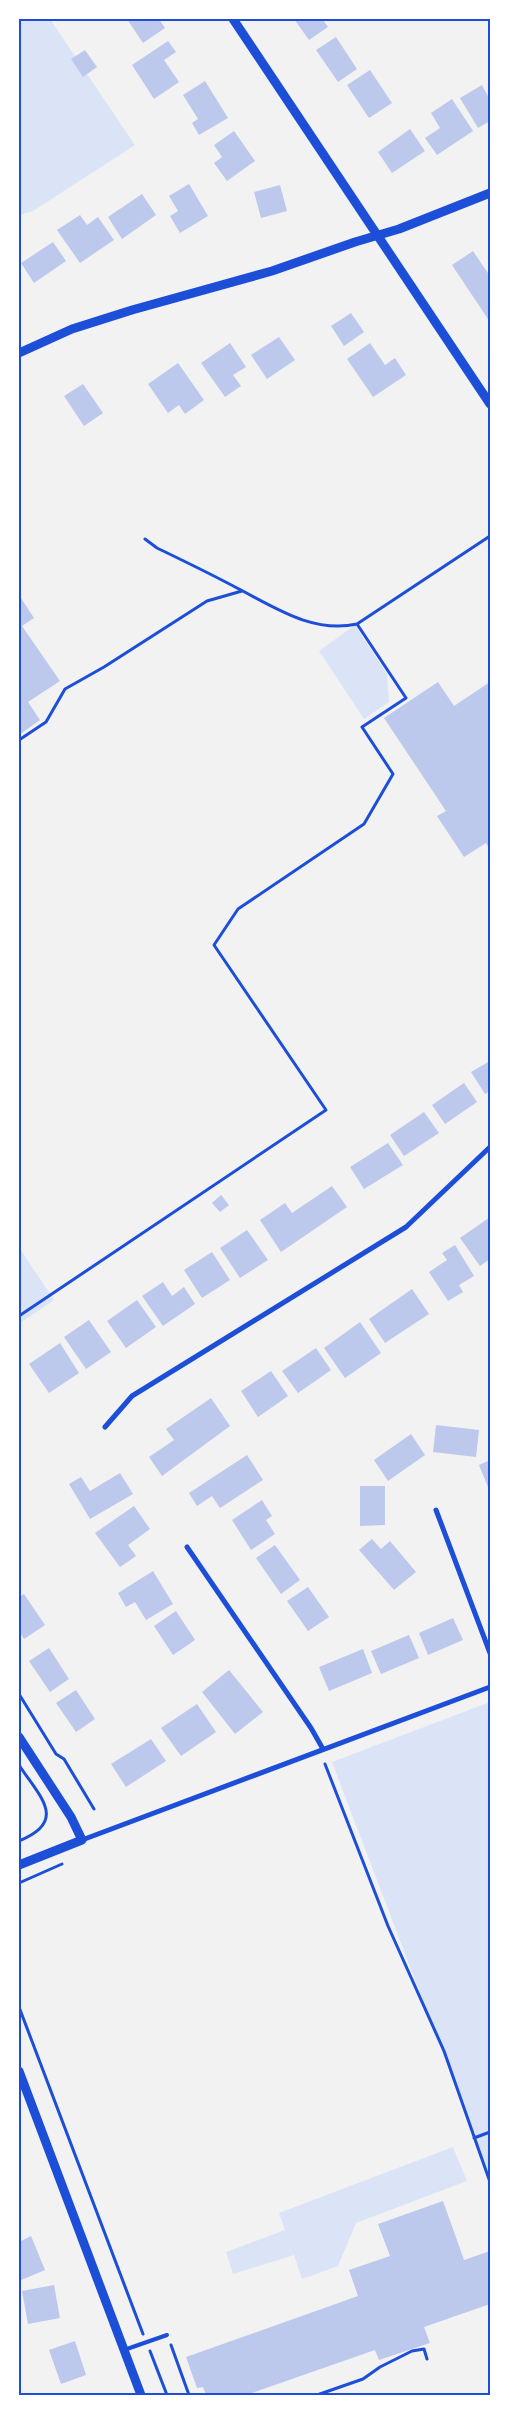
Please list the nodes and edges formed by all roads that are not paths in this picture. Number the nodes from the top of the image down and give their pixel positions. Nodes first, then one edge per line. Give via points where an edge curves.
1 (233, 19) edge
2 (490, 193) edge
3 (378, 236) junction
4 (19, 353) edge
5 (490, 404) edge
6 (490, 1147) edge
7 (105, 1427) dead end
8 (436, 1510) dead end
9 (187, 1547) dead end
10 (490, 1653) edge
11 (490, 1687) edge
12 (19, 1737) edge
13 (323, 1749) junction
14 (82, 1840) junction
15 (19, 1865) edge
16 (19, 2071) edge
17 (167, 2335) road end
18 (124, 2350) junction
19 (141, 2395) edge

1 - 3 street
2 - 3 street
3 - 4 street via 272,271 123,312 72,329
3 - 5 street
6 - 7 street via 406,1227 132,1396
8 - 10 street
9 - 13 street
11 - 13 street
12 - 14 street via 71,1817
13 - 14 street
14 - 15 street
16 - 18 street
17 - 18 lane
18 - 19 street

